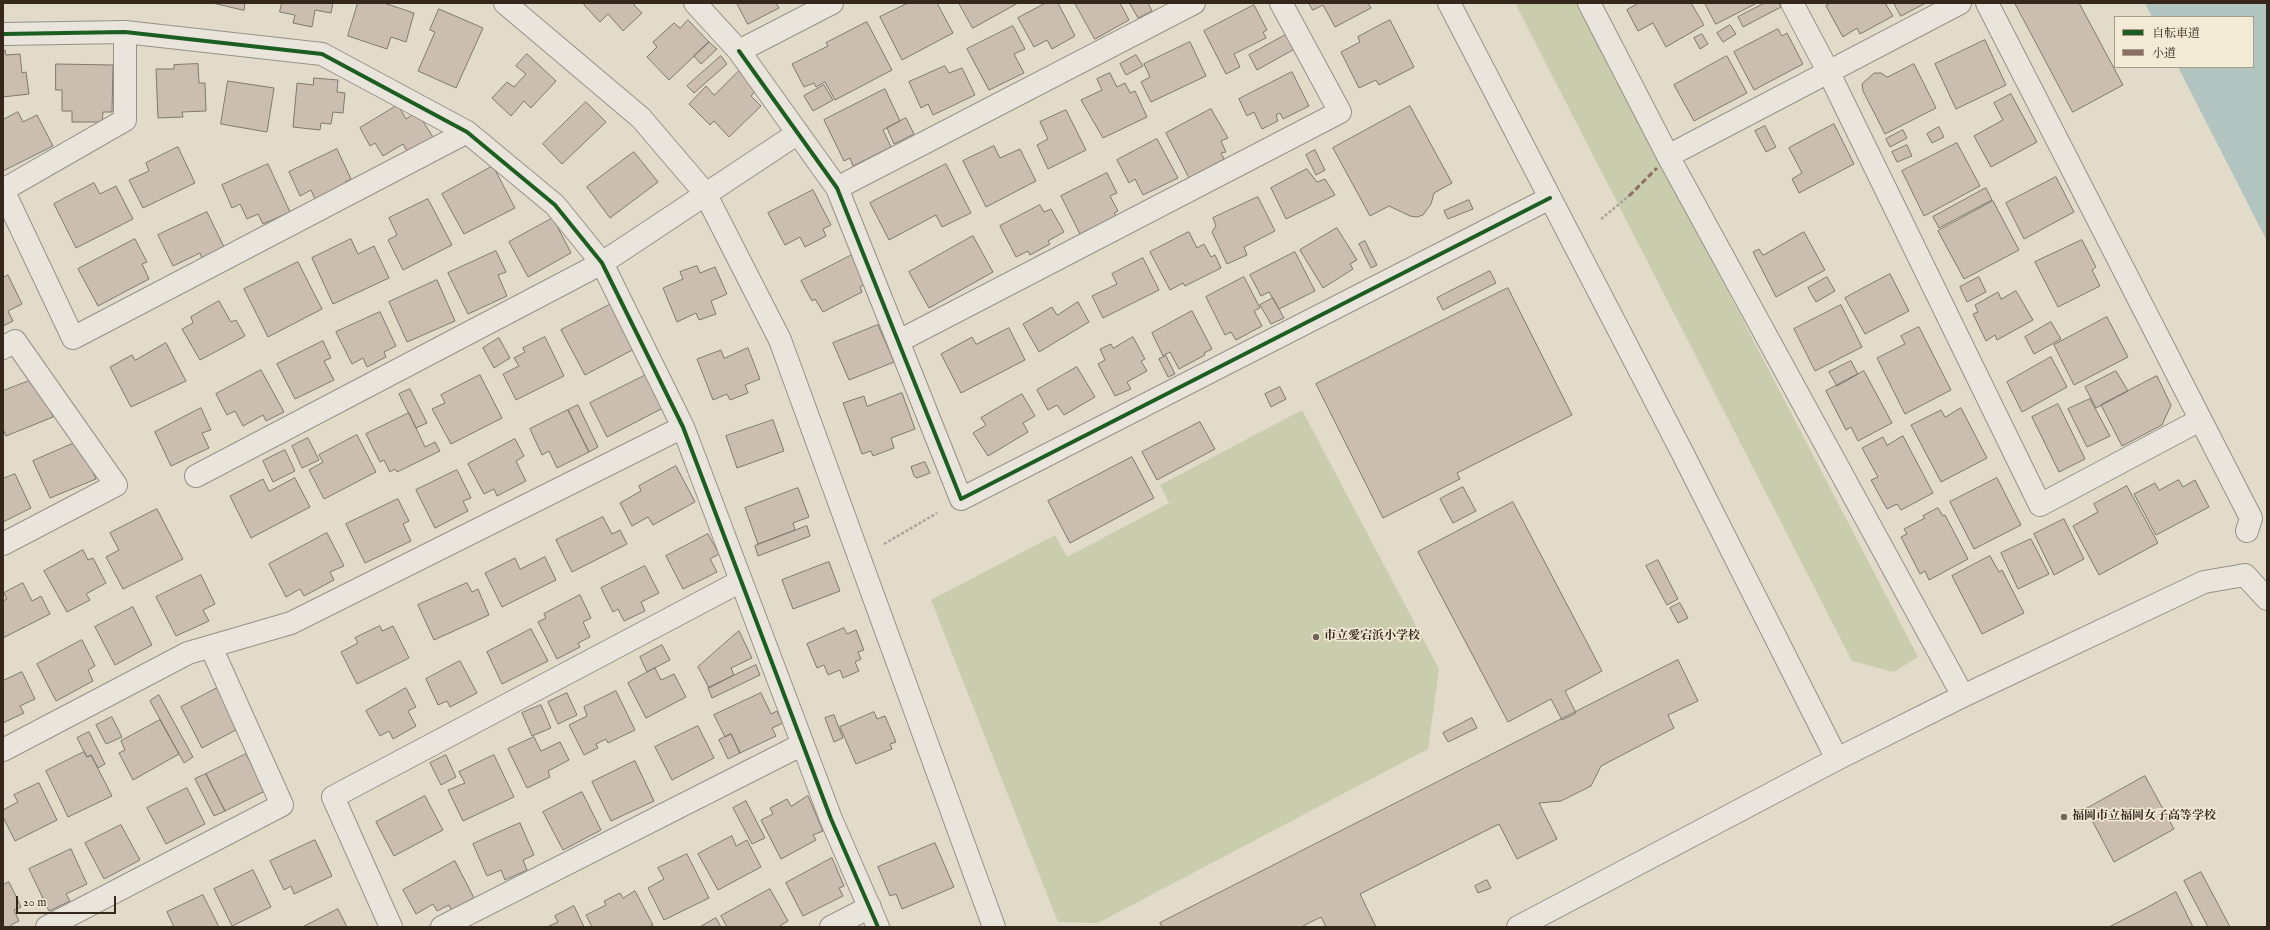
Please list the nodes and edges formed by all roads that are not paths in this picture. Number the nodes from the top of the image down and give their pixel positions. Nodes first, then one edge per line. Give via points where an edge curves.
1 (507, 3) edge
2 (695, 3) edge
3 (832, 3) edge
4 (1194, 3) edge
5 (1281, 3) edge
6 (1449, 3) edge
7 (1589, 3) edge
8 (1792, 3) edge
9 (1960, 3) edge
10 (1987, 3) edge
11 (125, 32) junction
12 (3, 34) edge
13 (739, 51) junction
14 (1828, 71) junction
15 (467, 132) junction
16 (798, 133) junction
17 (1668, 156) junction
18 (838, 188) junction
19 (705, 193) junction
20 (1550, 198) junction
21 (602, 263) junction
22 (899, 341) junction
23 (3, 348) edge
24 (2200, 420) junction
25 (683, 427) junction
26 (196, 476) dead end
27 (2247, 531) dead end
28 (3, 544) edge
29 (741, 581) junction
30 (2267, 599) edge
31 (211, 647) junction
32 (1963, 696) junction
33 (803, 744) junction
34 (3, 750) edge
35 (1837, 759) junction
36 (874, 917) edge
37 (47, 927) edge
38 (391, 927) edge
39 (442, 927) edge
40 (831, 927) edge
41 (994, 927) edge
42 (1518, 927) edge

1 - 19 street via 641,118
2 - 13 street
3 - 13 street
4 - 18 street
5 - 22 street via 1340,112
6 - 20 street
7 - 17 street
8 - 14 street
9 - 14 street
10 - 24 street
11 - 12 street
11 - 15 street via 322,54
11 - 15 street via 125,120 3,190 73,338
13 - 16 street
14 - 17 street
14 - 24 street via 2040,504
15 - 21 street via 555,204
16 - 18 street
16 - 19 street
17 - 32 street
18 - 22 street
19 - 21 street
19 - 41 street via 780,340
20 - 22 street via 961,499
20 - 35 street
21 - 25 street
21 - 26 street
23 - 28 street via 16,341 116,485
24 - 27 street via 2251,518
25 - 29 street
25 - 31 street via 291,623
29 - 33 street
29 - 38 street via 333,797
30 - 32 street via 2244,575 2204,582
31 - 34 street via 188,653
31 - 37 street via 282,805
32 - 35 street
33 - 36 street via 831,819
33 - 39 street
35 - 42 street
36 - 40 street

